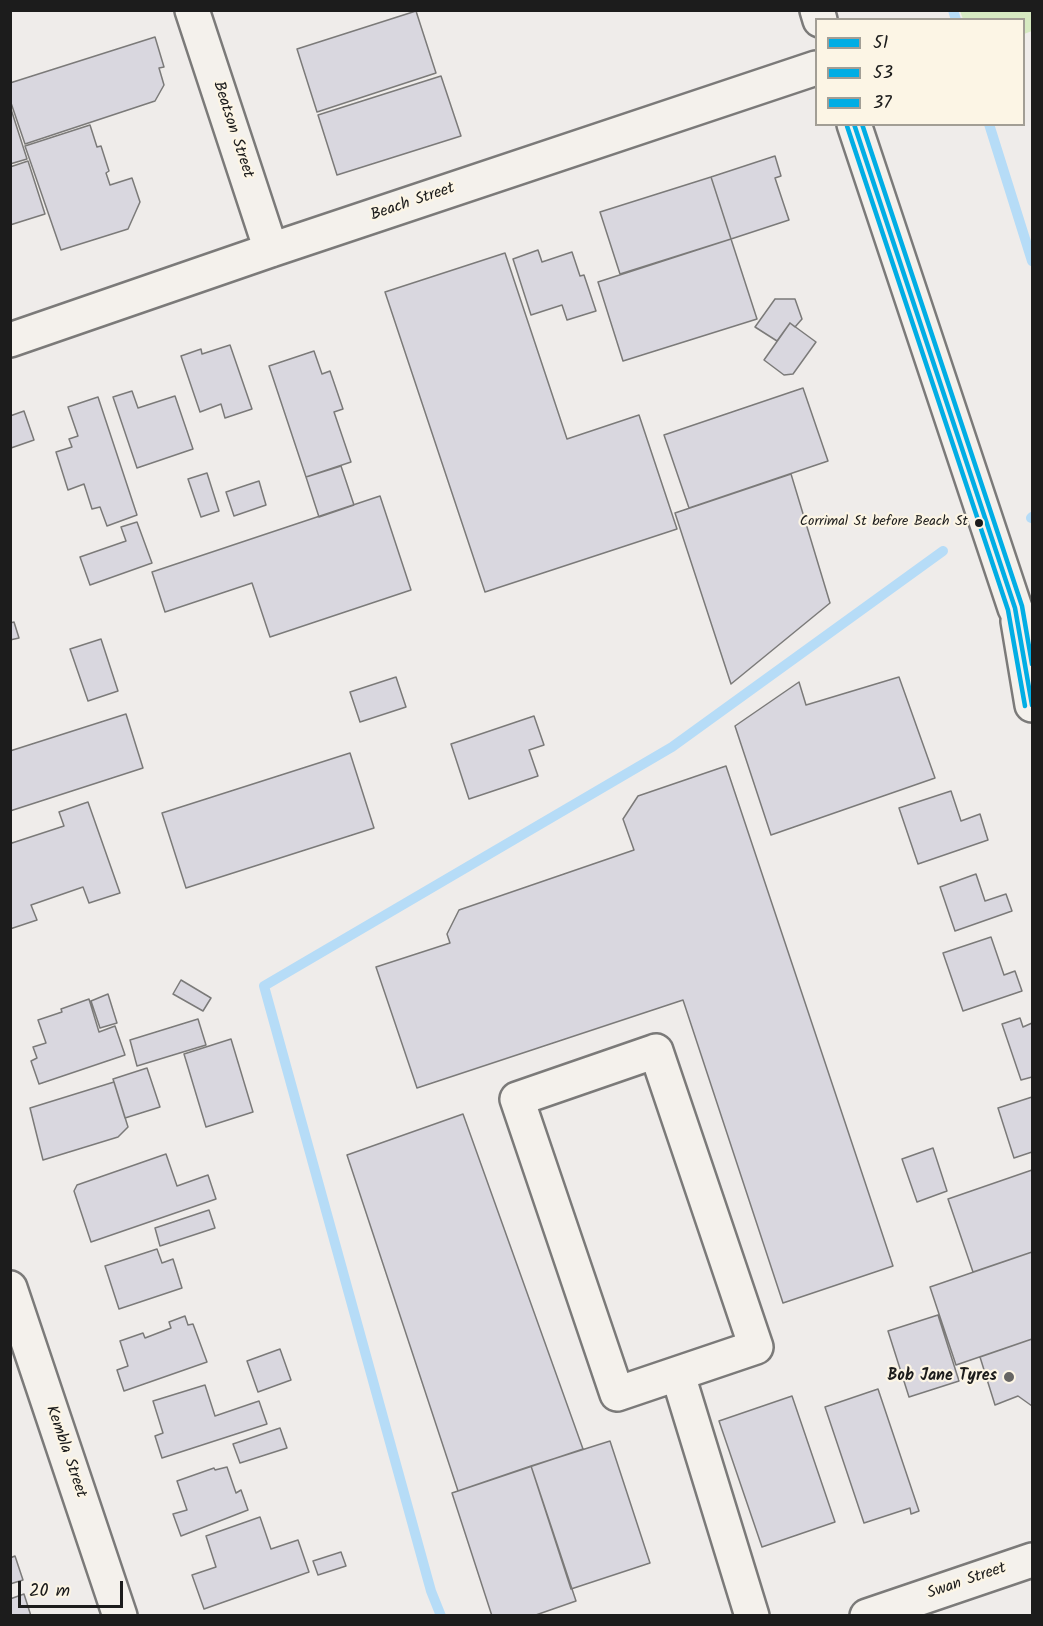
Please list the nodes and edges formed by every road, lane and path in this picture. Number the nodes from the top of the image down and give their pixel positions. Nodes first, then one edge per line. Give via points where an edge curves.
1 (192, 10) edge
2 (815, 68) edge
3 (855, 126) edge
4 (271, 250) junction
5 (10, 340) edge
6 (1015, 608) junction
7 (1032, 644) edge
8 (1032, 705) edge
9 (10, 1288) edge
10 (678, 1375) junction
11 (1032, 1560) edge
12 (120, 1616) edge
13 (752, 1616) edge
14 (867, 1616) edge

1 - 4 street, Beatson Street
2 - 4 street, Beach Street
3 - 6 street
4 - 5 street, Beach Street
6 - 7 street
6 - 8 street
9 - 12 street, Kembla Street
10 - 10 street via 616,1394 517,1099 656,1051 756,1347
10 - 13 street
11 - 14 street, Swan Street

